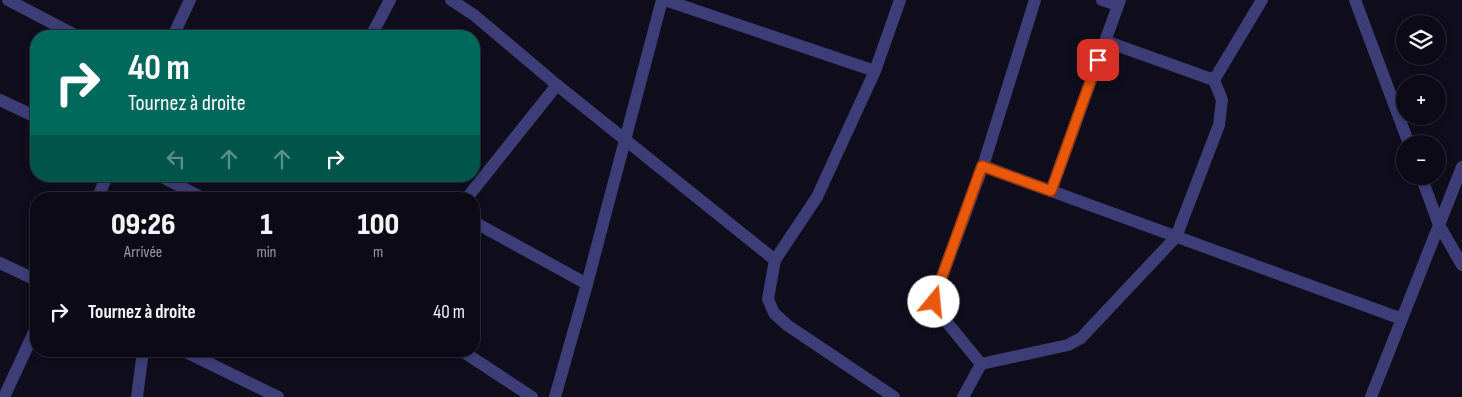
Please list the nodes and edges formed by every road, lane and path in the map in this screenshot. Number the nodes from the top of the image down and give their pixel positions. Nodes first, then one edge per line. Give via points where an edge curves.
1 (8, 0) edge
2 (190, 0) edge
3 (390, 0) edge
4 (451, 0) edge
5 (664, 0) edge
6 (900, 0) edge
7 (1035, 0) edge
8 (1102, 0) edge
9 (1262, 0) edge
10 (1355, 0) edge
11 (1119, 3) edge
12 (66, 30) edge
13 (176, 30) edge
14 (374, 30) edge
15 (1105, 41) junction
16 (875, 71) junction
17 (1214, 80) junction
18 (557, 85) junction
19 (0, 100) edge
20 (30, 114) edge
21 (1406, 135) edge
22 (625, 140) junction
23 (982, 166) junction
24 (1462, 167) edge
25 (480, 181) edge
26 (172, 182) edge
27 (480, 182) edge
28 (1424, 185) edge
29 (1051, 191) junction
30 (191, 192) edge
31 (472, 192) edge
32 (480, 225) edge
33 (1439, 225) junction
34 (1176, 237) junction
35 (775, 260) junction
36 (0, 263) edge
37 (1462, 265) edge
38 (30, 277) edge
39 (587, 284) junction
40 (1402, 319) junction
41 (30, 341) edge
42 (142, 357) edge
43 (196, 357) edge
44 (471, 357) edge
45 (981, 364) junction
46 (4, 397) edge
47 (138, 397) edge
48 (278, 397) edge
49 (532, 397) edge
50 (555, 397) edge
51 (894, 397) edge
52 (963, 397) edge
53 (1371, 397) edge

1 - 12 street
2 - 13 street
3 - 14 street
4 - 18 street via 474,15
5 - 16 street
5 - 22 street
6 - 16 street
7 - 23 street
8 - 11 street
9 - 17 street
10 - 21 street
11 - 15 street
15 - 17 street
15 - 29 street
16 - 35 street via 817,197
17 - 34 street via 1222,100 1219,124
18 - 22 street
18 - 25 street
19 - 20 street
22 - 35 street
22 - 39 street
23 - 29 street
23 - 45 street via 934,302
24 - 33 street
26 - 30 street
27 - 31 street
28 - 33 street
29 - 34 street
32 - 39 street
33 - 37 street
33 - 40 street
34 - 40 street
34 - 45 street via 1080,338 1068,345
35 - 51 street via 768,299 774,313
36 - 38 street
39 - 50 street
40 - 53 street
41 - 46 street
42 - 47 street
43 - 48 street
44 - 49 street
45 - 52 street

